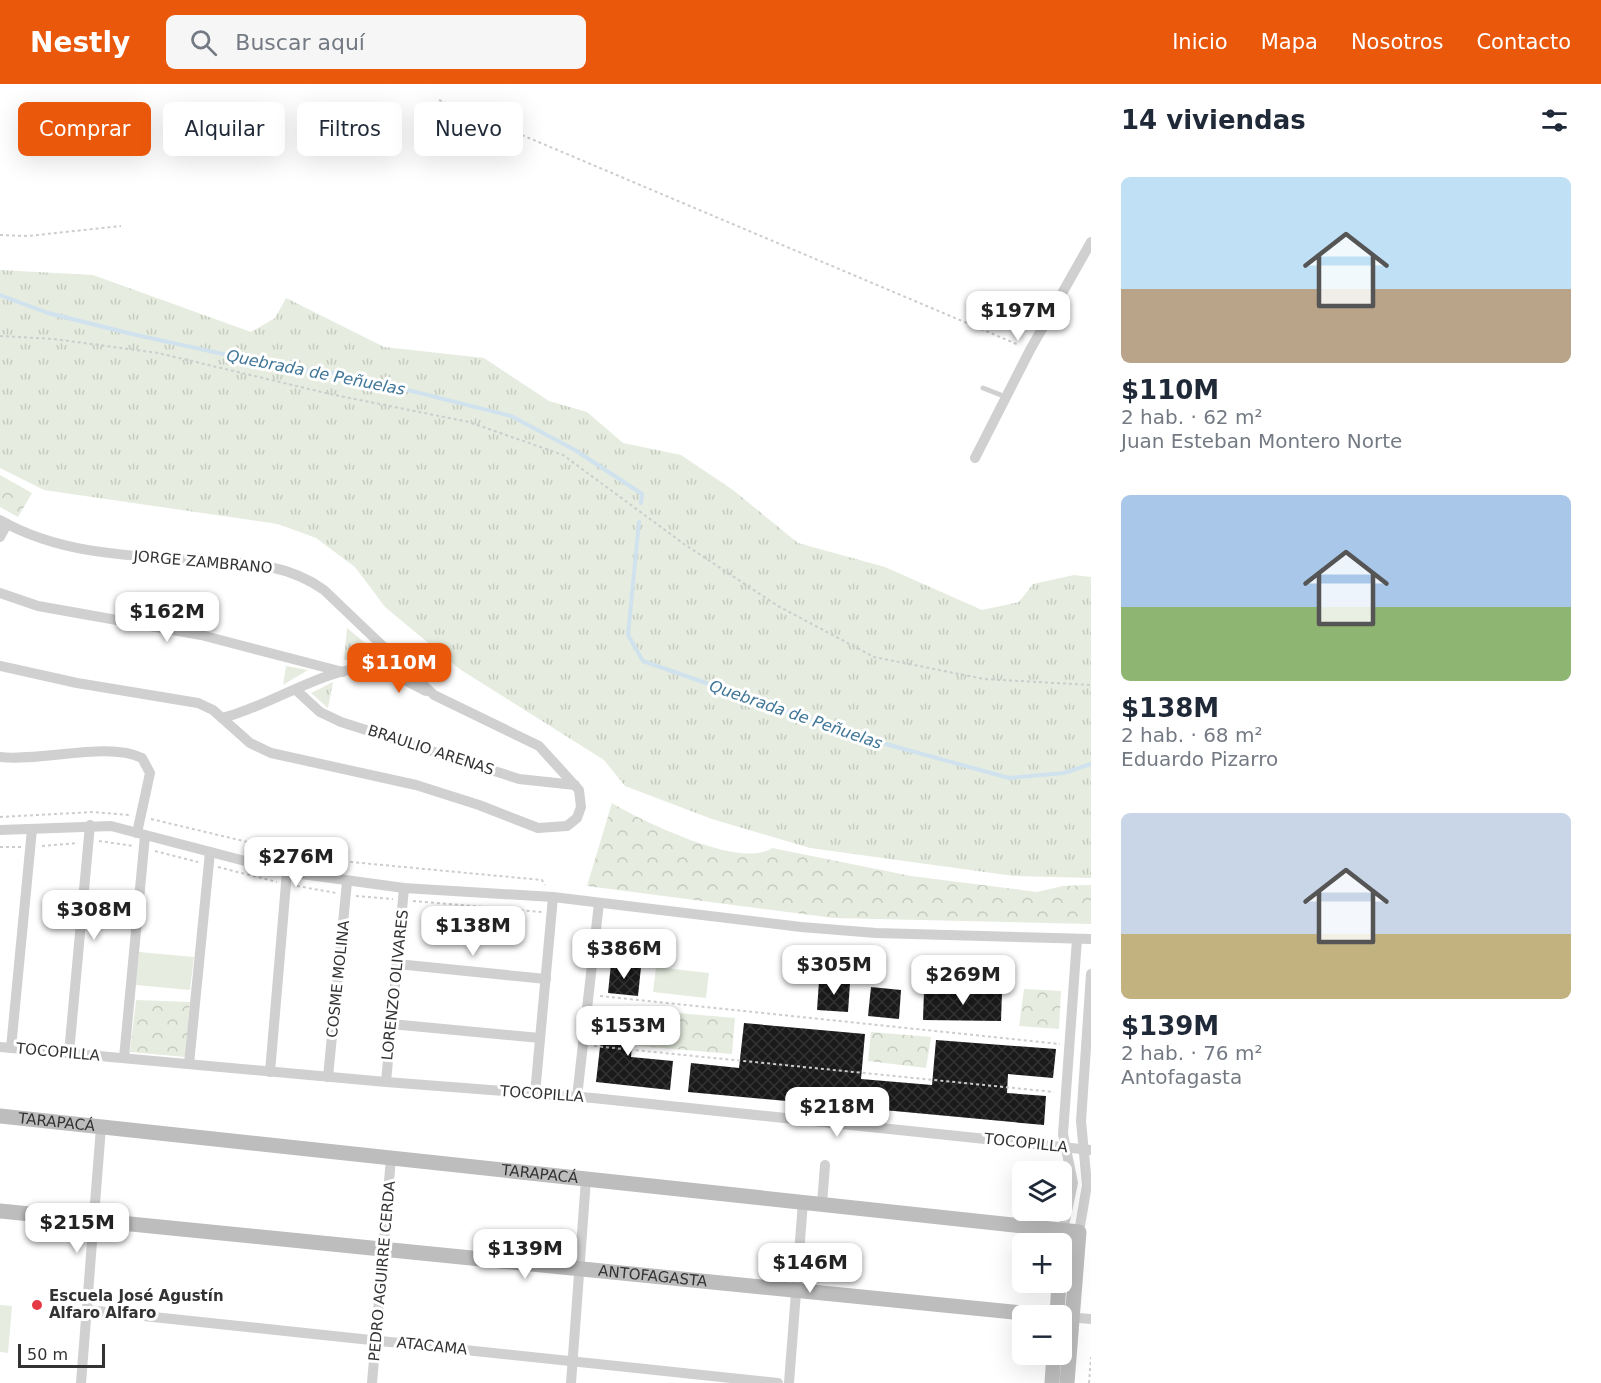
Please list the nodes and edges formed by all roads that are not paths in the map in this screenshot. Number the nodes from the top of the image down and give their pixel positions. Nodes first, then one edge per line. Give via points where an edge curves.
1 (1091, 242) edge
2 (983, 388) dead end
3 (1006, 397) junction
4 (975, 458) dead end
5 (3, 522) edge
6 (0, 537) edge
7 (0, 593) edge
8 (388, 651) junction
9 (0, 666) edge
10 (376, 668) junction
11 (343, 672) junction
12 (296, 690) junction
13 (434, 695) junction
14 (222, 718) junction
15 (0, 757) edge
16 (575, 785) junction
17 (90, 825) junction
18 (32, 829) junction
19 (0, 830) edge
20 (141, 834) junction
21 (210, 852) junction
22 (287, 872) junction
23 (347, 882) junction
24 (404, 888) junction
25 (553, 897) junction
26 (598, 903) junction
27 (1077, 939) junction
28 (1091, 939) edge
29 (397, 964) junction
30 (1091, 974) edge
31 (546, 979) junction
32 (391, 1024) junction
33 (540, 1038) junction
34 (6, 1047) edge
35 (69, 1053) junction
36 (124, 1058) junction
37 (189, 1064) junction
38 (270, 1072) junction
39 (328, 1077) junction
40 (386, 1082) junction
41 (535, 1094) junction
42 (577, 1097) junction
43 (0, 1116) edge
44 (101, 1127) junction
45 (1065, 1147) junction
46 (1088, 1149) edge
47 (391, 1158) junction
48 (825, 1165) dead end
49 (586, 1179) junction
50 (802, 1202) junction
51 (822, 1204) junction
52 (0, 1211) edge
53 (94, 1220) junction
54 (1079, 1232) junction
55 (1033, 1233) edge
56 (1063, 1233) edge
57 (1072, 1234) edge
58 (384, 1249) junction
59 (579, 1268) junction
60 (796, 1290) junction
61 (1063, 1305) edge
62 (87, 1310) junction
63 (1012, 1311) edge
64 (1072, 1317) edge
65 (1091, 1319) edge
66 (376, 1340) junction
67 (572, 1361) junction
68 (1053, 1365) edge
69 (1065, 1365) edge
70 (81, 1383) edge
71 (372, 1383) edge
72 (570, 1383) edge
73 (778, 1383) edge
74 (789, 1383) edge
75 (1052, 1383) edge
76 (1067, 1383) edge

1 - 3 street
2 - 3 lane
3 - 4 street
5 - 6 street
5 - 8 street, JORGE ZAMBRANO via 58,543 97,552 285,569 324,590
7 - 11 street via 38,606 201,635
8 - 10 street
8 - 13 street, JORGE ZAMBRANO
9 - 14 street via 77,684 198,703
10 - 11 street
10 - 13 street
11 - 12 street
12 - 14 street via 243,714
12 - 16 street, BRAULIO ARENAS via 320,712 341,722 519,779
13 - 16 street, JORGE ZAMBRANO via 539,746
14 - 16 street via 241,736 270,753 416,785 530,826 567,826 577,818 581,796
15 - 20 street via 32,759 103,751 137,755 146,762 150,773
17 - 18 street
17 - 20 street
17 - 35 street
18 - 19 street
18 - 34 street
20 - 21 street
20 - 36 street
21 - 22 street
21 - 37 street
22 - 23 street
22 - 38 street
23 - 24 street
23 - 39 street, COSME MOLINA
24 - 25 street
24 - 29 street, LORENZO OLIVARES
25 - 26 street
25 - 31 street
26 - 27 street via 865,932
26 - 42 street
27 - 28 street
27 - 45 street
29 - 31 street
29 - 32 street, LORENZO OLIVARES
30 - 46 street via 1081,1121
31 - 33 street
32 - 33 street
32 - 40 street, LORENZO OLIVARES
33 - 41 street
34 - 35 street, TOCOPILLA
35 - 36 street, TOCOPILLA
36 - 37 street, TOCOPILLA
37 - 38 street, TOCOPILLA
38 - 39 street, TOCOPILLA
39 - 40 street, TOCOPILLA
40 - 41 street, TOCOPILLA
41 - 42 street, TOCOPILLA
42 - 45 street, TOCOPILLA
43 - 44 main road, TARAPACÁ
44 - 47 main road, TARAPACÁ
44 - 53 street
45 - 46 street, TOCOPILLA
45 - 56 street via 1073,1183
46 - 54 street via 1088,1185
47 - 49 main road, TARAPACÁ
47 - 58 street, PEDRO AGUIRRE CERDA
48 - 51 street
49 - 50 main road, TARAPACÁ
49 - 59 street
50 - 51 main road, TARAPACÁ
50 - 60 street
51 - 55 main road, TARAPACÁ
52 - 53 main road, ANTOFAGASTA
53 - 58 main road, ANTOFAGASTA
53 - 62 street
54 - 57 main road, TARAPACÁ
54 - 61 main road
58 - 59 main road, ANTOFAGASTA
58 - 66 street, PEDRO AGUIRRE CERDA
59 - 60 main road, ANTOFAGASTA
59 - 67 street
60 - 63 main road, ANTOFAGASTA
60 - 74 street
62 - 66 street, ATACAMA
62 - 70 street
64 - 65 street, ANTOFAGASTA
66 - 67 street, ATACAMA
66 - 71 street, PEDRO AGUIRRE CERDA
67 - 72 street
67 - 73 street, ATACAMA
68 - 75 main road
69 - 76 main road

